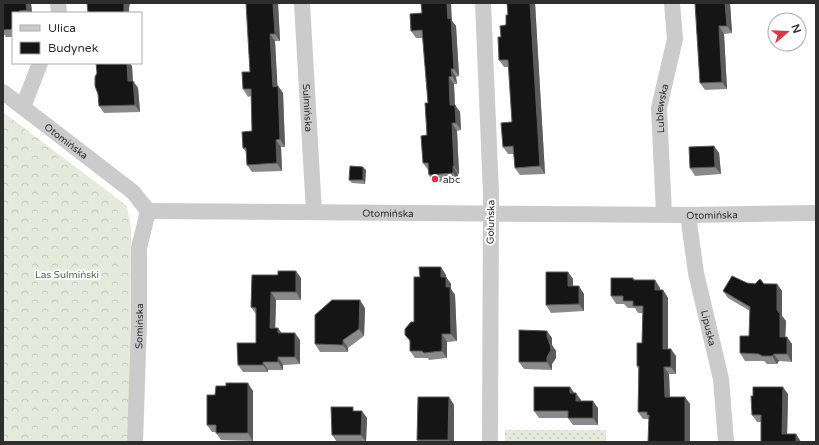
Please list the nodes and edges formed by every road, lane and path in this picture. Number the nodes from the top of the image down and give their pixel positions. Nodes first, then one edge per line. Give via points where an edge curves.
1 (302, 3) edge
2 (483, 3) edge
3 (672, 3) edge
4 (40, 64) edge
5 (3, 92) edge
6 (23, 107) junction
7 (148, 211) junction
8 (314, 212) junction
9 (490, 213) junction
10 (816, 213) edge
11 (664, 214) junction
12 (688, 215) junction
13 (135, 442) edge
14 (490, 442) edge
15 (726, 442) edge

1 - 8 street, Sulmińska
2 - 9 street, Gołuńska
3 - 11 street, Lublewska via 675,39 659,108
4 - 6 street
5 - 6 street, Otomińska
6 - 7 street, Otomińska via 133,192
7 - 8 street, Otomińska
7 - 13 street, Somińska via 139,248
8 - 9 street, Otomińska
9 - 11 street, Otomińska
9 - 14 street, Gołuńska
10 - 12 street, Otomińska
11 - 12 street, Otomińska
12 - 15 street, Lipuska via 696,273 721,379

